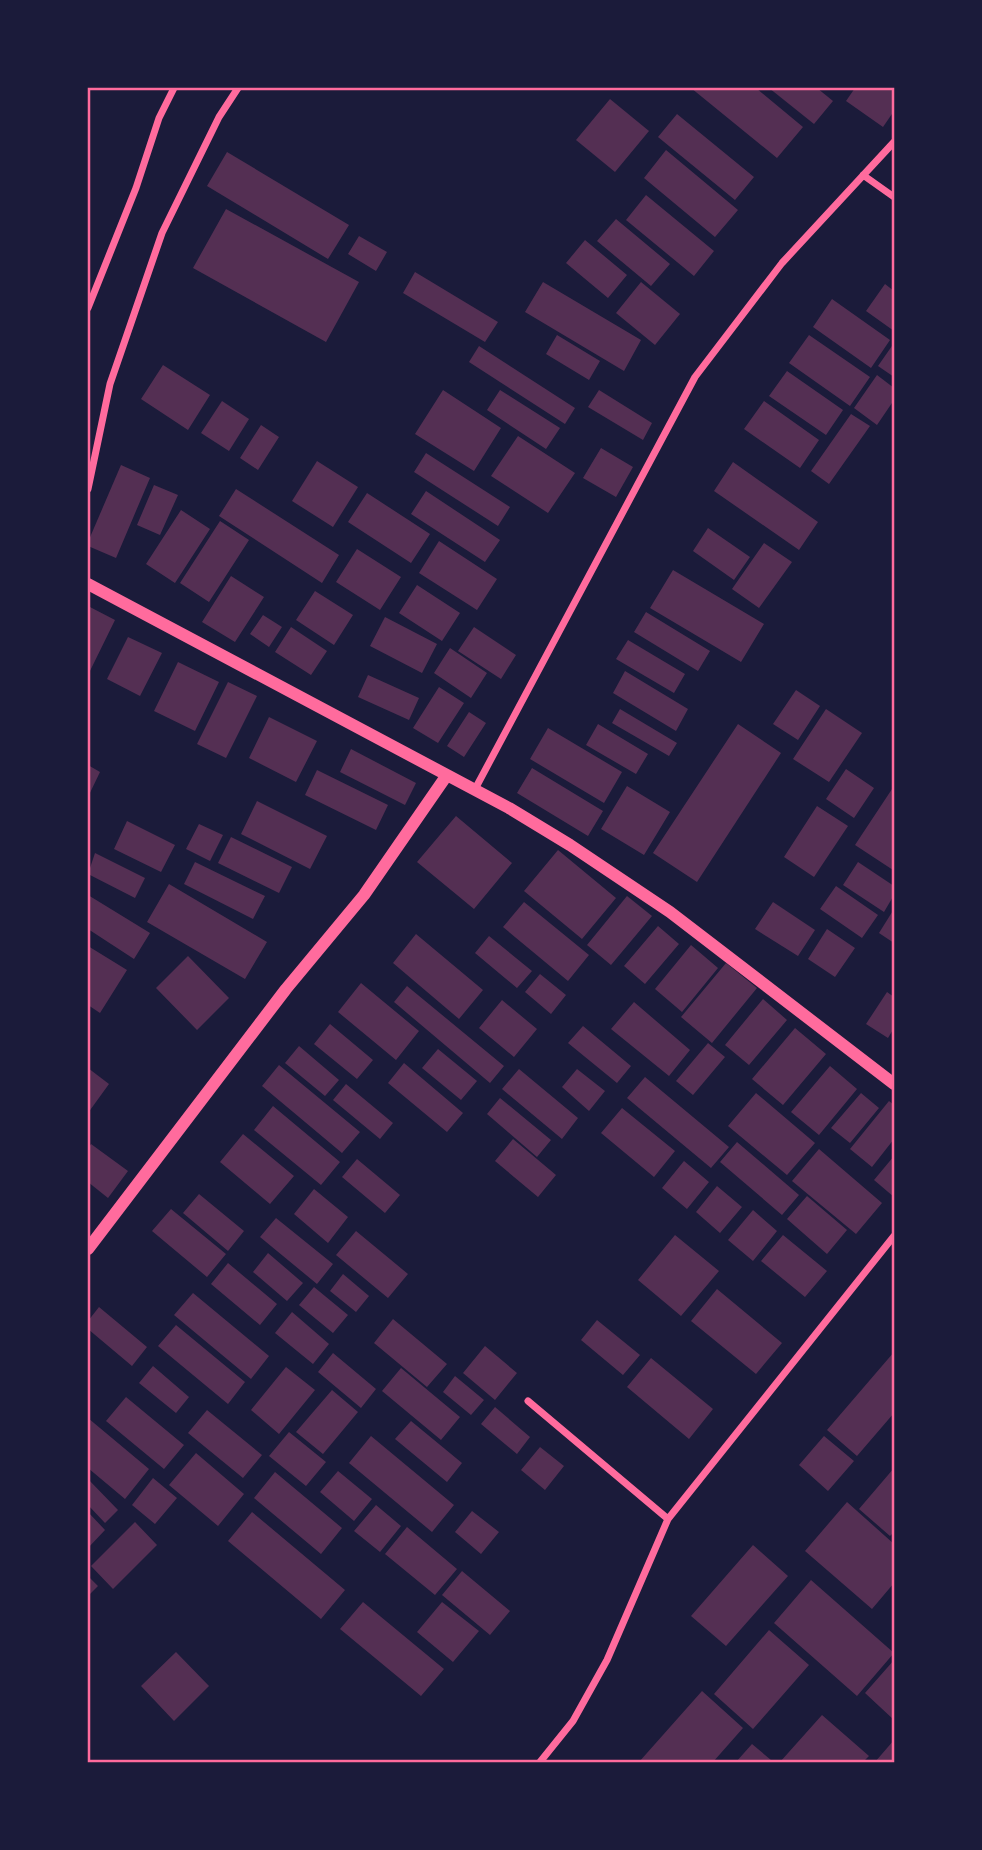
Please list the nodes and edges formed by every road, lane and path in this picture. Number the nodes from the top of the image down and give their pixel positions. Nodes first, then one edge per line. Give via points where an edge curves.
1 (174, 88) edge
2 (238, 88) edge
3 (894, 142) edge
4 (863, 175) junction
5 (894, 197) edge
6 (88, 309) edge
7 (88, 489) edge
8 (88, 584) edge
9 (447, 775) junction
10 (474, 791) junction
11 (894, 1084) edge
12 (894, 1236) edge
13 (88, 1249) edge
14 (528, 1401) dead end
15 (668, 1519) junction
16 (540, 1762) edge

1 - 6 street
2 - 7 street via 162,233 110,384
3 - 4 street
4 - 5 street
4 - 10 street via 782,263 695,377
8 - 9 street
9 - 10 street
9 - 13 street via 364,895 286,989
10 - 11 street via 570,845 670,912
12 - 15 street
14 - 15 street
15 - 16 street via 607,1660 573,1721

